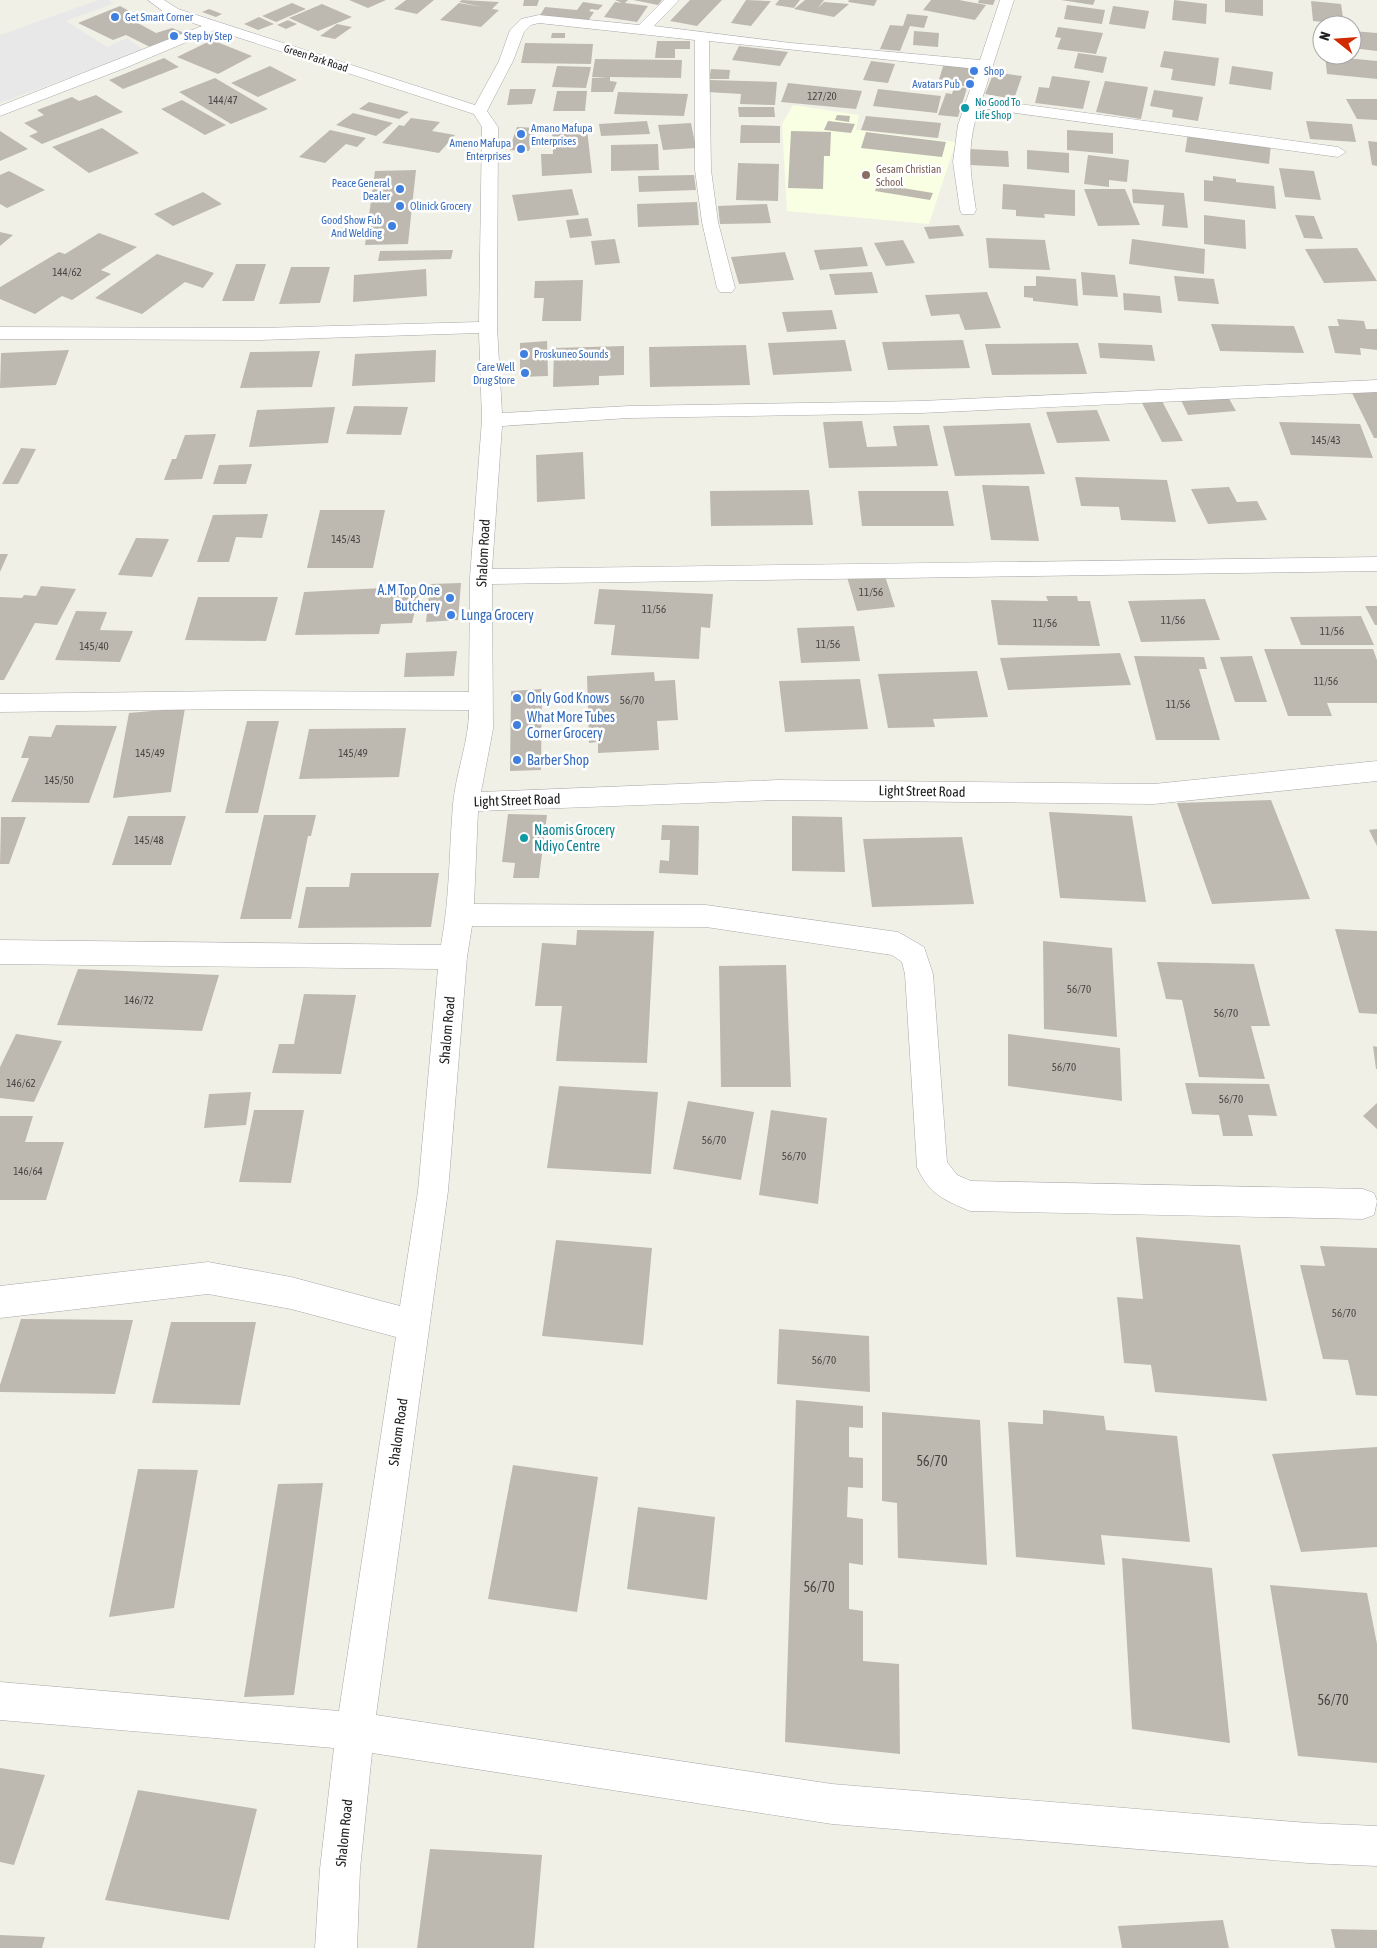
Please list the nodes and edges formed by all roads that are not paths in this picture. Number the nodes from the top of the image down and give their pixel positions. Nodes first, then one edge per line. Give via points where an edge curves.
1 (155, 0) edge
2 (672, 0) edge
3 (1007, 0) edge
4 (216, 24) junction
5 (644, 28) junction
6 (702, 37) junction
7 (985, 65) junction
8 (974, 103) junction
9 (0, 111) edge
10 (479, 112) junction
11 (1338, 152) dead end
12 (968, 210) dead end
13 (726, 288) dead end
14 (488, 327) junction
15 (0, 333) edge
16 (1377, 386) edge
17 (492, 420) junction
18 (1377, 564) edge
19 (481, 577) junction
20 (480, 701) junction
21 (0, 703) edge
22 (1377, 770) edge
23 (466, 802) junction
24 (460, 915) junction
25 (0, 952) edge
26 (453, 957) junction
27 (1363, 1204) dead end
28 (0, 1302) edge
29 (414, 1326) junction
30 (0, 1701) edge
31 (355, 1731) junction
32 (1377, 1846) edge
33 (336, 1948) edge

1 - 4 street, Green Park Road via 173,12
2 - 5 street
3 - 7 street
4 - 9 street via 120,66
4 - 10 street, Green Park Road
5 - 6 street
5 - 10 street via 548,19 526,22 517,30 506,61
6 - 7 street
6 - 13 street via 703,170 710,222
7 - 8 street
8 - 11 street
8 - 12 street via 966,124 961,162
10 - 14 street, Shalom Road via 490,126
14 - 15 street via 260,334
14 - 17 street, Shalom Road
16 - 17 street via 921,407 629,412
17 - 19 street, Shalom Road
18 - 19 street
19 - 20 street, Shalom Road
20 - 21 street
20 - 23 street, Shalom Road via 481,729
22 - 23 street, Light Street Road via 1154,794 778,790
23 - 24 street, Shalom Road
24 - 26 street, Shalom Road
24 - 27 street via 706,916 898,944 914,955 918,974 932,1166 946,1184 970,1196
25 - 26 street
26 - 29 street, Shalom Road via 433,1191
28 - 29 street via 208,1278 291,1293
29 - 31 street, Shalom Road
30 - 31 street
31 - 32 street via 832,1804 1308,1844
31 - 33 street, Shalom Road via 340,1869

